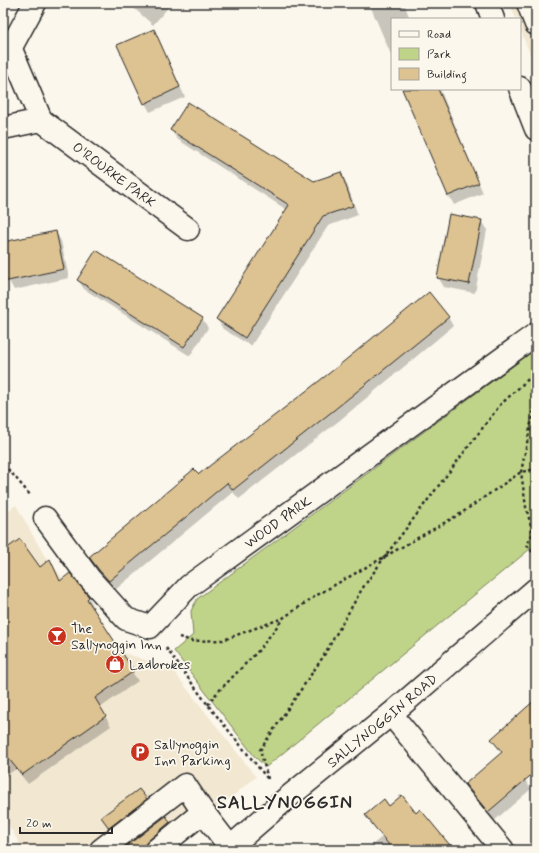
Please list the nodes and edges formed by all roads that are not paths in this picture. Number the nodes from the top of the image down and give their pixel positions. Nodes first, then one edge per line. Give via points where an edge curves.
1 (35, 3) edge
2 (487, 3) edge
3 (528, 3) edge
4 (493, 18) edge
5 (536, 24) edge
6 (7, 54) edge
7 (521, 90) edge
8 (41, 120) junction
9 (3, 128) edge
10 (536, 129) edge
11 (188, 229) dead end
12 (536, 334) edge
13 (45, 518) road end
14 (536, 589) edge
15 (391, 714) junction
16 (203, 812) junction
17 (228, 849) edge
18 (101, 850) edge
19 (156, 850) edge
20 (503, 850) edge

1 - 6 street
2 - 4 street
3 - 5 street
6 - 8 street
7 - 10 street
8 - 9 street
8 - 11 street, O'ROURKE PARK
12 - 13 street, WOOD PARK via 189,586 150,627 126,619 89,578
14 - 15 street, SALLYNOGGIN ROAD
15 - 17 street, SALLYNOGGIN ROAD
15 - 20 street
16 - 17 street
16 - 18 street via 185,785
16 - 19 street

